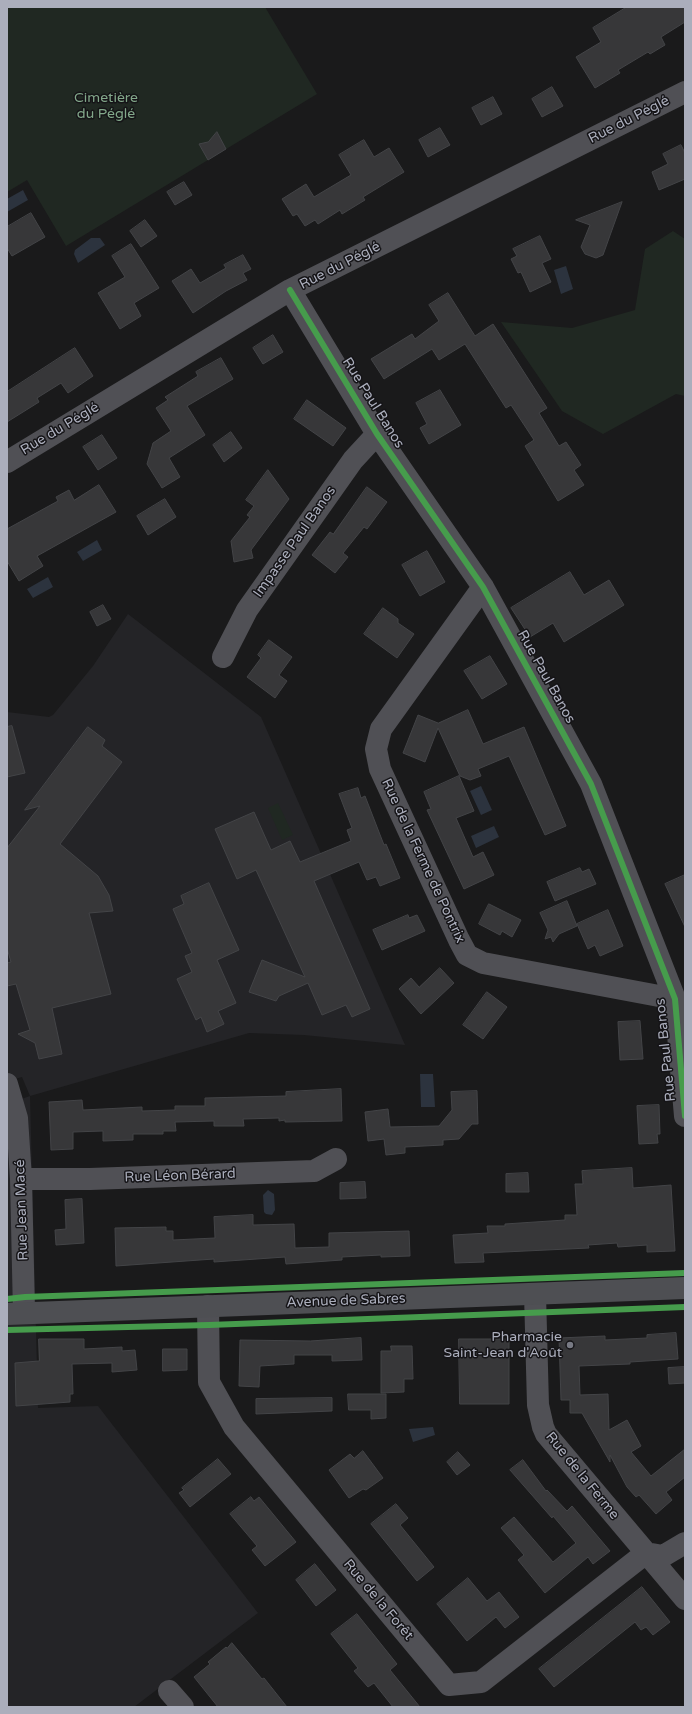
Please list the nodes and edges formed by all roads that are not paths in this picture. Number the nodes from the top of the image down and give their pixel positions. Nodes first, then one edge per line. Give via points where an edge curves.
1 (685, 92) edge
2 (290, 290) junction
3 (377, 434) junction
4 (7, 462) edge
5 (483, 587) junction
6 (224, 657) dead end
7 (675, 999) junction
8 (7, 1084) edge
9 (684, 1089) edge
10 (685, 1116) edge
11 (336, 1159) dead end
12 (21, 1179) junction
13 (685, 1288) edge
14 (535, 1294) junction
15 (208, 1306) junction
16 (16, 1313) edge
17 (685, 1542) edge
18 (646, 1553) junction
19 (685, 1599) edge

1 - 2 street, Rue du Péglé
2 - 3 street, Rue Paul Banos
2 - 4 street, Rue du Péglé
3 - 5 street, Rue Paul Banos
3 - 6 street, Impasse Paul Banos via 354,460 247,610
5 - 7 street, Rue Paul Banos via 591,784
5 - 7 street, Rue de la Ferme de Pontrix via 381,729 376,749 380,769 459,940 467,954 483,963
7 - 9 street, Rue Paul Banos
8 - 12 street, Rue Jean Macé via 17,1118
9 - 10 street, Rue Paul Banos
11 - 12 street, Rue Léon Bérard via 314,1171
12 - 16 street, Rue Jean Macé
13 - 14 main road, Avenue de Sabres
14 - 15 main road, Avenue de Sabres
14 - 18 street, Rue de la Ferme via 538,1405 542,1427
15 - 16 main road, Avenue de Sabres
15 - 18 street, Rue de la Forêt via 209,1382 234,1427 449,1685 481,1682
17 - 18 street via 663,1556
18 - 19 street, Rue de la Ferme

